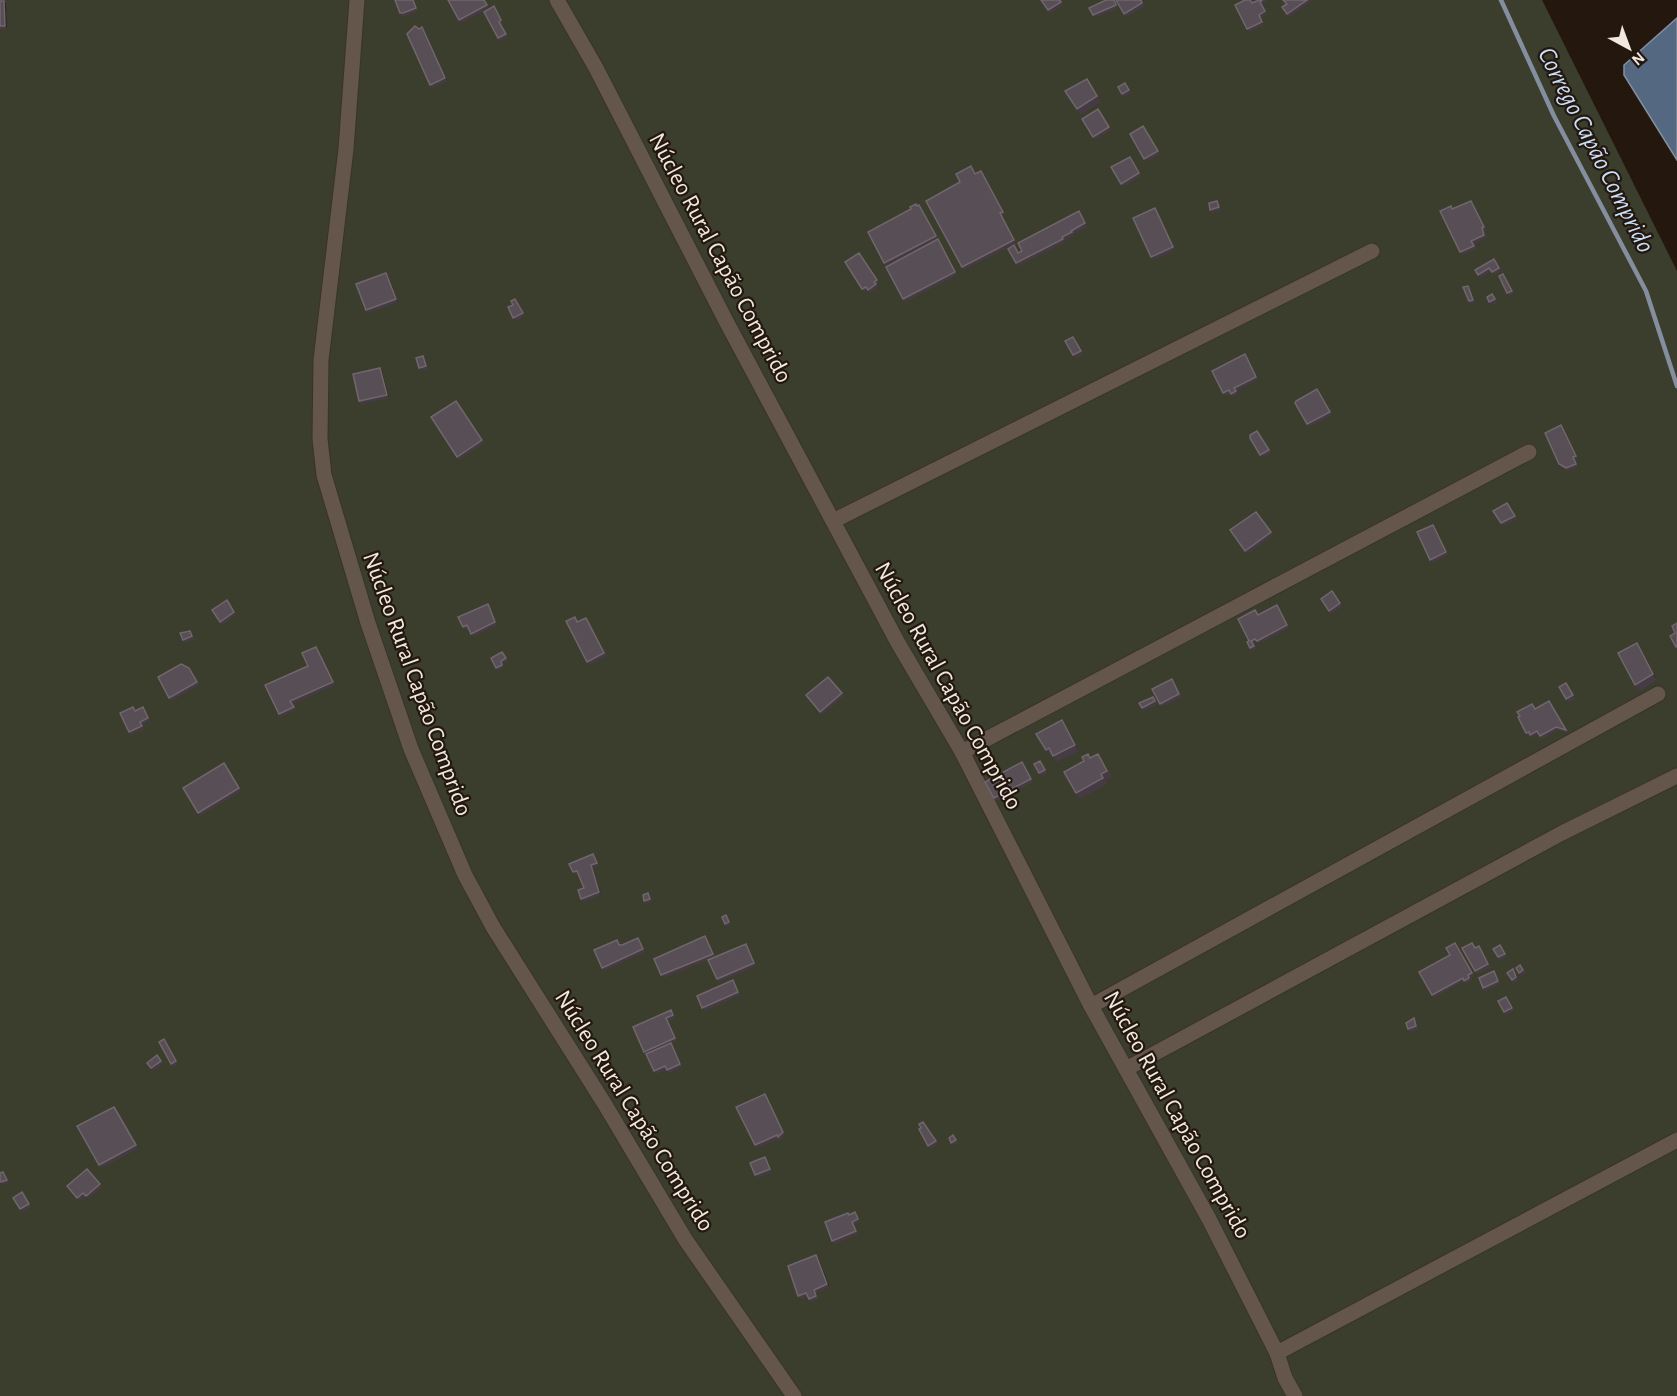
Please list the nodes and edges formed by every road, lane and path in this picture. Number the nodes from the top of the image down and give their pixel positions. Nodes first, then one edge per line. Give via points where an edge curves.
1 (357, 0) edge
2 (557, 0) edge
3 (1372, 251) dead end
4 (1529, 452) dead end
5 (833, 521) junction
6 (1658, 694) dead end
7 (962, 752) junction
8 (1677, 776) edge
9 (1091, 1006) junction
10 (1126, 1069) junction
11 (1677, 1140) edge
12 (1277, 1353) junction
13 (794, 1396) edge
14 (1295, 1396) edge

1 - 13 street, Núcleo Rural Capão Comprido via 346,149 321,360 320,439 324,475 355,581 411,749 482,906 685,1239
2 - 5 street, Núcleo Rural Capão Comprido
3 - 5 street
4 - 7 street
5 - 7 street, Núcleo Rural Capão Comprido
6 - 9 street
7 - 9 street, Núcleo Rural Capão Comprido
8 - 10 street via 1562,833
9 - 10 street, Núcleo Rural Capão Comprido
10 - 12 street, Núcleo Rural Capão Comprido
11 - 12 street
12 - 14 street, Núcleo Rural Capão Comprido

